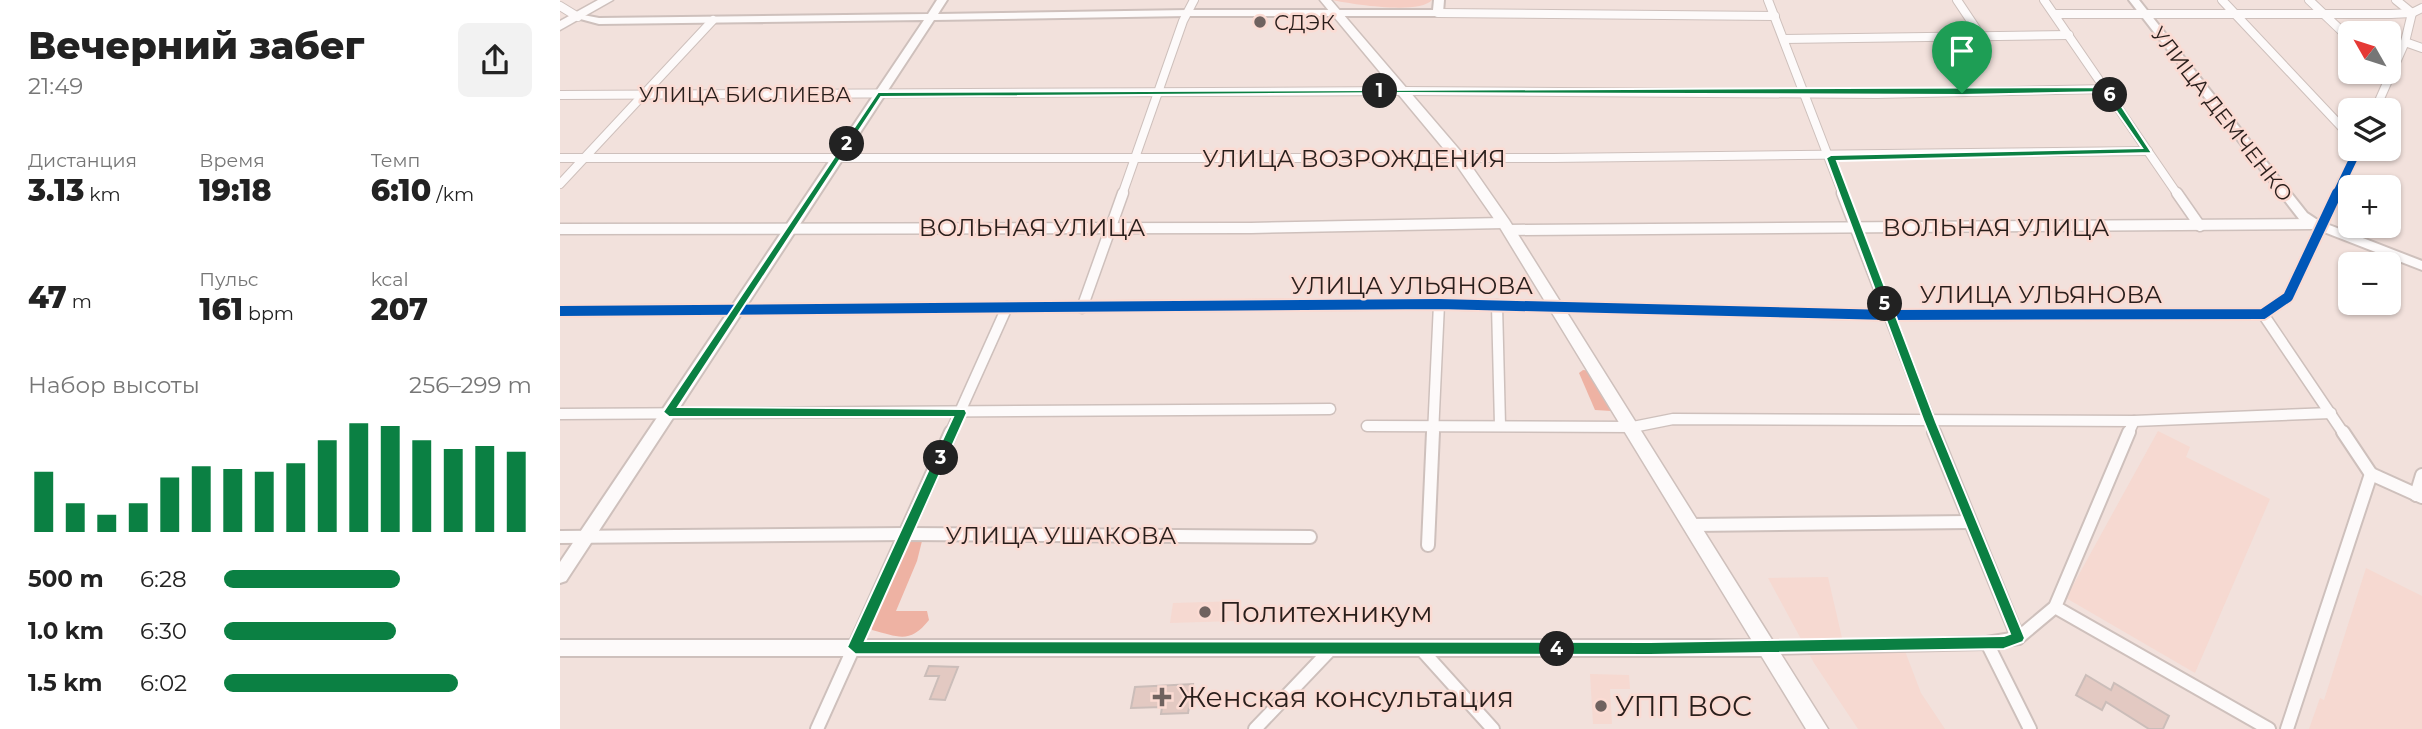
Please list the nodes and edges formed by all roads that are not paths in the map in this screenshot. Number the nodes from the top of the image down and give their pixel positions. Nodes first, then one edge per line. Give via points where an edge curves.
1 (568, 0) edge
2 (597, 0) edge
3 (607, 0) edge
4 (942, 0) edge
5 (1194, 0) edge
6 (1440, 0) edge
7 (1768, 0) edge
8 (1957, 0) edge
9 (2045, 0) edge
10 (2134, 0) edge
11 (2222, 0) edge
12 (2309, 0) edge
13 (2396, 0) edge
14 (560, 6) edge
15 (1331, 6) edge
16 (2422, 8) edge
17 (1188, 13) junction
18 (1438, 13) junction
19 (2412, 13) junction
20 (2055, 14) junction
21 (2144, 14) junction
22 (2234, 14) junction
23 (2325, 15) junction
24 (1774, 16) junction
25 (570, 17) edge
26 (931, 17) junction
27 (712, 20) junction
28 (560, 26) edge
29 (2338, 27) edge
30 (2069, 35) junction
31 (1981, 36) junction
32 (1784, 39) junction
33 (2405, 42) junction
34 (2422, 48) edge
35 (2401, 50) edge
36 (2106, 89) junction
37 (1404, 91) junction
38 (1159, 92) junction
39 (644, 94) junction
40 (878, 94) junction
41 (1805, 94) junction
42 (560, 95) edge
43 (2338, 123) edge
44 (2148, 151) junction
45 (839, 156) junction
46 (1458, 156) junction
47 (560, 158) edge
48 (584, 158) junction
49 (1134, 158) junction
50 (1831, 158) junction
51 (2352, 161) edge
52 (560, 184) edge
53 (2319, 225) junction
54 (1506, 226) junction
55 (2200, 226) junction
56 (1112, 227) junction
57 (791, 228) junction
58 (1857, 228) junction
59 (560, 229) edge
60 (2422, 265) edge
61 (1439, 304) junction
62 (1497, 305) junction
63 (1557, 306) junction
64 (1007, 307) junction
65 (1082, 307) junction
66 (737, 309) junction
67 (560, 311) edge
68 (2263, 314) junction
69 (1889, 315) junction
70 (1330, 409) dead end
71 (669, 412) junction
72 (961, 413) junction
73 (2331, 413) junction
74 (560, 414) edge
75 (2134, 421) junction
76 (1930, 422) junction
77 (1500, 425) junction
78 (1367, 426) dead end
79 (1436, 426) junction
80 (1633, 427) junction
81 (2371, 474) junction
82 (2422, 475) edge
83 (2419, 496) edge
84 (1970, 522) junction
85 (1693, 525) junction
86 (906, 534) junction
87 (560, 537) edge
88 (587, 537) junction
89 (1310, 537) dead end
90 (1428, 545) dead end
91 (560, 576) edge
92 (2055, 607) junction
93 (2018, 638) junction
94 (1987, 643) junction
95 (855, 647) junction
96 (560, 648) edge
97 (1333, 648) junction
98 (1420, 648) junction
99 (1769, 648) junction
100 (817, 729) edge
101 (1255, 729) edge
102 (1493, 729) edge
103 (1818, 729) edge
104 (2030, 729) edge
105 (2269, 729) edge
106 (2287, 729) edge

1 - 14 street
2 - 25 main road
3 - 25 main road
4 - 26 street
5 - 17 street
6 - 18 street
7 - 24 street
8 - 31 street
9 - 20 street
10 - 21 street, УЛИЦА ДЕМЧЕНКО
11 - 22 street
12 - 23 street
13 - 19 street
14 - 25 street
15 - 17 street
15 - 18 street
15 - 37 main road
16 - 19 street
17 - 26 street
17 - 38 street
18 - 24 street
19 - 23 street
19 - 33 street
20 - 21 street
20 - 30 street
21 - 22 street
21 - 53 street, УЛИЦА ДЕМЧЕНКО via 2296,208
22 - 23 street
22 - 43 street
23 - 29 street
24 - 32 street
25 - 27 street
25 - 28 main road
26 - 27 street
26 - 40 street
27 - 39 street
30 - 31 street
30 - 36 street
31 - 32 street
32 - 41 street
33 - 34 street
33 - 35 street
36 - 41 street, УЛИЦА БИСЛИЕВА
36 - 44 street
37 - 38 street, УЛИЦА БИСЛИЕВА
37 - 41 street, УЛИЦА БИСЛИЕВА
37 - 46 main road
38 - 40 street, УЛИЦА БИСЛИЕВА
38 - 49 street
39 - 40 street, УЛИЦА БИСЛИЕВА
39 - 42 street, УЛИЦА БИСЛИЕВА
39 - 48 street
40 - 45 street
41 - 50 street
44 - 50 street, УЛИЦА ВОЗРОЖДЕНИЯ
44 - 55 street
45 - 48 street, УЛИЦА ВОЗРОЖДЕНИЯ
45 - 49 street, УЛИЦА ВОЗРОЖДЕНИЯ
45 - 57 street
46 - 49 street, УЛИЦА ВОЗРОЖДЕНИЯ
46 - 50 street, УЛИЦА ВОЗРОЖДЕНИЯ
46 - 54 main road
47 - 48 street, УЛИЦА ВОЗРОЖДЕНИЯ
48 - 52 street
49 - 56 street
50 - 58 street
51 - 53 street
53 - 55 street, ВОЛЬНАЯ УЛИЦА
53 - 60 street
53 - 68 street via 2288,297
54 - 56 street, ВОЛЬНАЯ УЛИЦА
54 - 58 street, ВОЛЬНАЯ УЛИЦА
54 - 63 main road
55 - 58 street, ВОЛЬНАЯ УЛИЦА
56 - 57 street, ВОЛЬНАЯ УЛИЦА
56 - 65 street
57 - 59 street, ВОЛЬНАЯ УЛИЦА
57 - 66 street
58 - 69 street
61 - 62 street, УЛИЦА УЛЬЯНОВА
61 - 65 street, УЛИЦА УЛЬЯНОВА
61 - 79 street
62 - 63 street, УЛИЦА УЛЬЯНОВА
62 - 77 street
63 - 69 street, УЛИЦА УЛЬЯНОВА
63 - 80 main road
64 - 65 street, УЛИЦА УЛЬЯНОВА
64 - 66 street, УЛИЦА УЛЬЯНОВА
64 - 72 street
66 - 67 street, УЛИЦА УЛЬЯНОВА
66 - 71 street
68 - 69 street, УЛИЦА УЛЬЯНОВА
68 - 73 street
69 - 76 street
70 - 72 street
71 - 72 street
71 - 74 street
71 - 88 street
72 - 86 street
73 - 75 street
73 - 81 street
75 - 76 street
75 - 92 street
76 - 80 street via 1673,419
76 - 84 street
77 - 79 street
77 - 80 street
78 - 79 street
79 - 90 street
80 - 85 main road
81 - 83 street
81 - 106 street
82 - 83 street
84 - 85 street
84 - 93 street
85 - 99 main road
86 - 88 street, УЛИЦА УШАКОВА
86 - 89 street, УЛИЦА УШАКОВА
86 - 95 street
87 - 88 street, УЛИЦА УШАКОВА
88 - 91 street
92 - 93 street
92 - 105 street
93 - 94 street
94 - 99 street
94 - 104 street
95 - 96 street
95 - 97 street
95 - 100 street
97 - 98 street
97 - 101 street
98 - 99 street
98 - 102 street
99 - 103 main road

